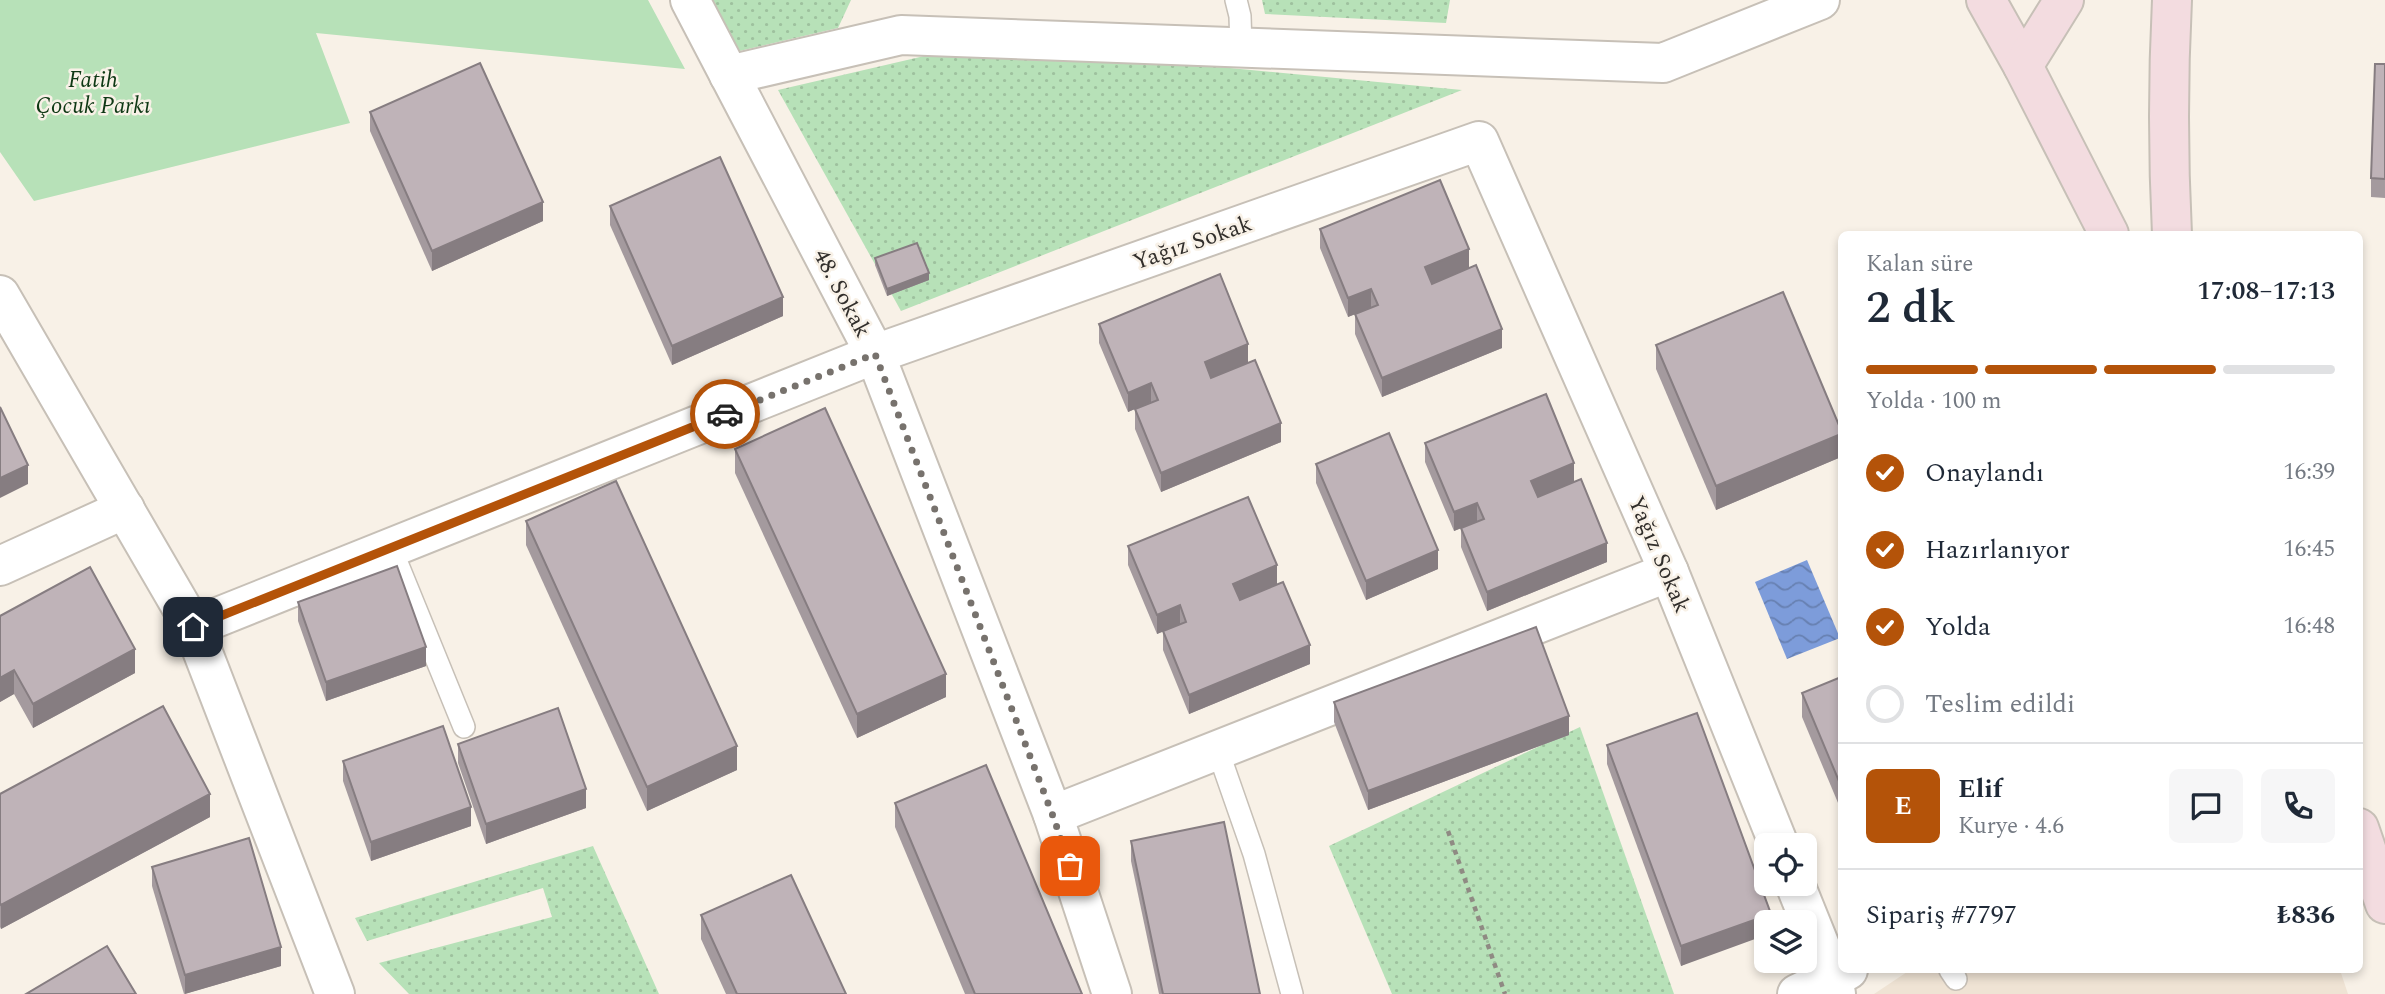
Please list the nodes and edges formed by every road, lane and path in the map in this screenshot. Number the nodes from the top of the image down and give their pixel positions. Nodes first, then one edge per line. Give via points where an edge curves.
1 (690, 0) edge
2 (1236, 0) edge
3 (1819, 0) edge
4 (2064, 0) edge
5 (2172, 0) edge
6 (1992, 3) edge
7 (1241, 47) junction
8 (2023, 66) junction
9 (729, 75) junction
10 (2107, 231) edge
11 (2172, 231) edge
12 (0, 295) edge
13 (875, 354) junction
14 (125, 509) junction
15 (391, 548) junction
16 (0, 566) edge
17 (1669, 572) junction
18 (193, 627) junction
19 (464, 727) dead end
20 (1219, 751) junction
21 (1053, 816) junction
22 (1448, 831) dead end
23 (1774, 833) edge
24 (2363, 840) edge
25 (1800, 896) edge
26 (2385, 904) edge
27 (1839, 981) edge
28 (335, 994) edge
29 (1112, 994) edge
30 (1292, 994) edge
31 (1505, 994) edge
32 (1797, 994) edge

1 - 9 street, 48. Sokak
2 - 7 lane
3 - 7 street via 1663,63
4 - 8 main road
5 - 11 main road
6 - 8 main road
7 - 9 street via 901,35
8 - 10 main road
9 - 13 street, 48. Sokak
12 - 14 street
13 - 15 street, Yağız Sokak
13 - 17 street, Yağız Sokak via 1479,141
13 - 21 street, 48. Sokak
14 - 16 street
14 - 18 street
15 - 18 street, Yağız Sokak
15 - 19 lane
17 - 20 street
17 - 23 street, Yağız Sokak
18 - 28 street
20 - 21 street
20 - 30 lane via 1254,854
21 - 29 street, 48. Sokak
22 - 31 path
24 - 26 main road
25 - 27 street
27 - 32 street

